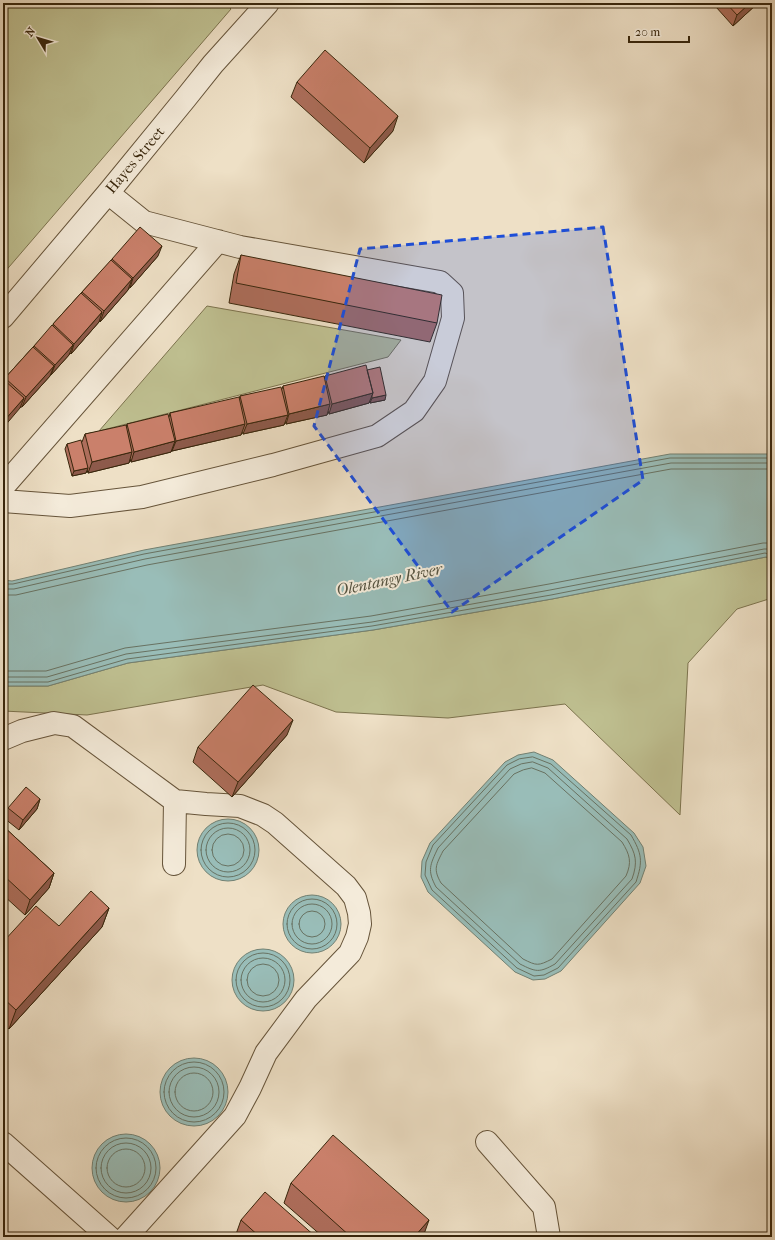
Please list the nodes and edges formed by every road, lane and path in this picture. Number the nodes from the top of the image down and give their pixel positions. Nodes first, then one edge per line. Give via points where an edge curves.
1 (258, 6) edge
2 (108, 193) junction
3 (218, 241) junction
4 (3, 317) edge
5 (3, 487) edge
6 (3, 501) edge
7 (3, 739) edge
8 (175, 801) junction
9 (174, 864) dead end
10 (487, 1142) dead end
11 (3, 1143) edge
12 (109, 1237) edge
13 (126, 1237) edge
14 (548, 1237) edge

1 - 2 street, Hayes Street
2 - 3 street via 144,222
2 - 4 street, Hayes Street
3 - 5 street
3 - 6 street via 440,282 452,293 453,318 435,381 414,411 377,436 142,497 70,506
7 - 8 street via 54,723 73,726
8 - 9 street
8 - 13 street via 240,806 275,822 346,886 355,898 360,924 350,953 306,999 266,1052 235,1116
10 - 14 street via 544,1206
11 - 12 street

